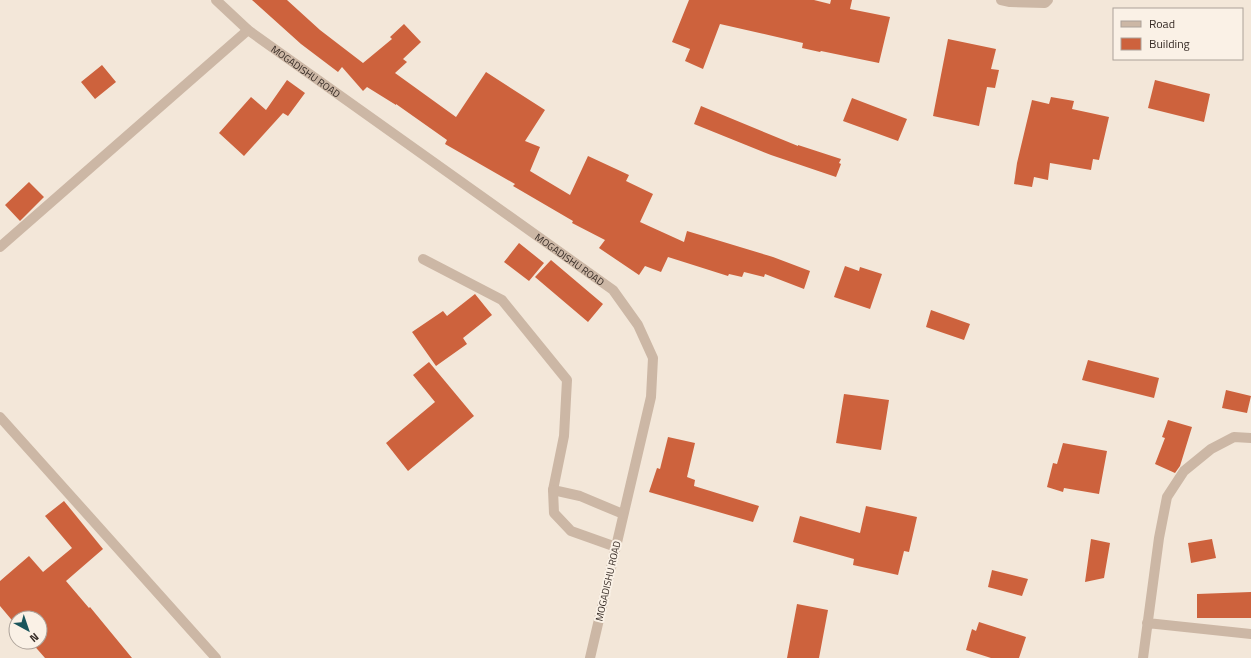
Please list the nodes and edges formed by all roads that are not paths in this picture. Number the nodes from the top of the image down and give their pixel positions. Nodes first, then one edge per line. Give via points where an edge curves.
1 (216, 0) edge
2 (1002, 0) edge
3 (1048, 0) edge
4 (248, 30) junction
5 (0, 247) edge
6 (423, 259) dead end
7 (0, 417) edge
8 (1251, 438) edge
9 (552, 490) junction
10 (624, 514) junction
11 (616, 547) junction
12 (1147, 623) junction
13 (1251, 634) edge
14 (216, 658) edge
15 (590, 658) edge
16 (1143, 658) edge

1 - 4 street, MOGADISHU ROAD
2 - 3 street via 1045,3
4 - 5 street
4 - 10 street, MOGADISHU ROAD via 613,290 638,325 653,358 651,397
6 - 9 street via 502,300 567,380 564,436
7 - 14 street
8 - 12 street via 1234,437 1211,449 1184,471 1167,497
9 - 10 street via 580,496
9 - 11 street via 554,513 572,531
10 - 11 street, MOGADISHU ROAD
11 - 15 street, MOGADISHU ROAD
12 - 13 street
12 - 16 street

